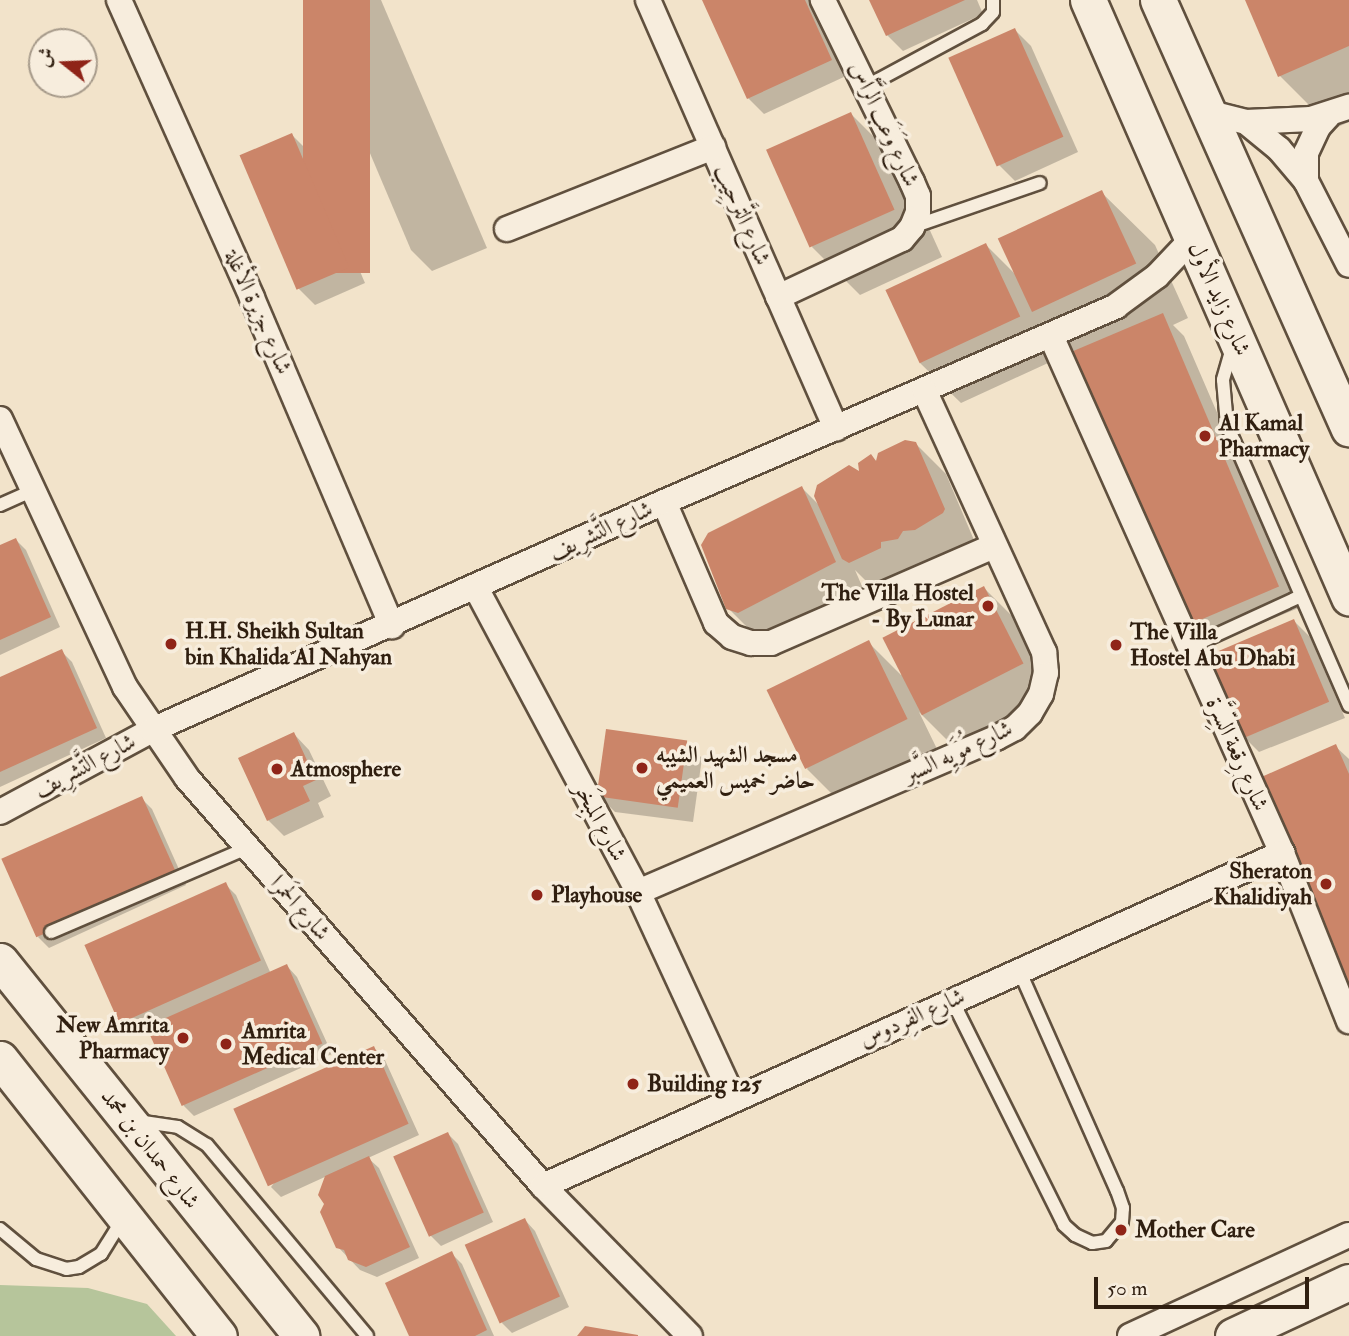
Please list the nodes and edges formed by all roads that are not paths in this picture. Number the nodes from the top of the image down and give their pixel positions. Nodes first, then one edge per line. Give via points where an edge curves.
1 (119, 0) edge
2 (649, 0) edge
3 (823, 0) edge
4 (993, 0) edge
5 (1088, 0) edge
6 (1158, 0) edge
7 (867, 86) junction
8 (1338, 111) edge
9 (1207, 112) junction
10 (1246, 122) junction
11 (713, 147) junction
12 (1306, 181) junction
13 (1040, 183) dead end
14 (912, 227) junction
15 (507, 229) dead end
16 (1192, 239) junction
17 (1349, 265) edge
18 (778, 297) junction
19 (1051, 336) junction
20 (1237, 338) junction
21 (925, 392) junction
22 (0, 419) edge
23 (1349, 428) edge
24 (836, 429) junction
25 (33, 490) junction
26 (664, 502) junction
27 (0, 505) edge
28 (994, 546) junction
29 (476, 588) junction
30 (1301, 596) junction
31 (1349, 597) edge
32 (392, 626) junction
33 (1190, 647) junction
34 (1349, 706) edge
35 (152, 730) junction
36 (0, 812) edge
37 (247, 848) junction
38 (1282, 853) junction
39 (638, 892) junction
40 (51, 932) dead end
41 (0, 961) edge
42 (1019, 970) junction
43 (952, 1000) junction
44 (1349, 1021) edge
45 (0, 1059) edge
46 (733, 1097) junction
47 (128, 1121) junction
48 (543, 1186) junction
49 (124, 1217) junction
50 (0, 1229) edge
51 (1349, 1235) edge
52 (1349, 1282) edge
53 (219, 1336) edge
54 (301, 1336) edge
55 (367, 1336) edge
56 (690, 1336) edge
57 (1130, 1336) edge
58 (1233, 1336) edge

1 - 32 street, شارع جزيرة الأغلة
2 - 11 street, شارع التَّرحِيب
3 - 7 street, شارع وَعَب الرَّأس
4 - 7 lane via 993,12 982,23
5 - 16 main road, شارع زايد الأول
6 - 9 main road
7 - 14 street, شارع وَعَب الرَّأس via 918,196
8 - 10 street via 1293,122
8 - 12 street via 1311,139
9 - 10 street
9 - 23 main road
10 - 12 street via 1279,149
11 - 15 street
11 - 18 street, شارع التَّرحِيب
12 - 17 street
13 - 14 lane
14 - 18 street via 888,247
16 - 19 street, شارع التَّشرِيف via 1131,298
16 - 20 main road, شارع زايد الأول
18 - 24 street, شارع التَّرحِيب
19 - 21 street, شارع التَّشرِيف
19 - 33 street, شارع رِقعة السِّرَّة
20 - 30 lane via 1223,380 1227,425
20 - 31 main road, شارع زايد الأول
21 - 24 street, شارع التَّشرِيف
21 - 28 street, شارع مُوَيِه السَّبر
22 - 25 street, شارع الحَمرا
24 - 26 street, شارع التَّشرِيف
25 - 27 lane
25 - 35 street, شارع الحَمرا via 113,663
26 - 28 street via 716,623 732,637 751,643 771,643
26 - 29 street, شارع التَّشرِيف
28 - 39 street, شارع مُوَيِه السَّبر via 1044,652 1041,694 1015,728
29 - 32 street, شارع التَّشرِيف
29 - 39 street, شارع المِبخَر
30 - 33 lane
30 - 34 lane
32 - 35 street, شارع التَّشرِيف
33 - 38 street, شارع رِقعة السِّرَّة
35 - 36 street, شارع التَّشرِيف
35 - 37 street, شارع الحَمرا
37 - 40 lane
37 - 48 street, شارع الحَمرا
38 - 42 street, شارع الفِردوس
38 - 44 street, شارع رِقعة السِّرَّة
39 - 46 street, شارع المِبخَر
41 - 47 main road, شارع حمدان بن محمد
42 - 43 street, شارع الفِردوس
42 - 43 lane via 1118,1191 1122,1222 1106,1241 1092,1243 1063,1226
43 - 46 street, شارع الفِردوس
45 - 49 main road
46 - 48 street, شارع الفِردوس
47 - 54 main road, شارع حمدان بن محمد
47 - 55 lane via 178,1127 206,1145
48 - 56 street, شارع الحَمرا
49 - 50 lane via 101,1254 66,1269 36,1259
49 - 53 main road
51 - 57 street
52 - 58 main road

